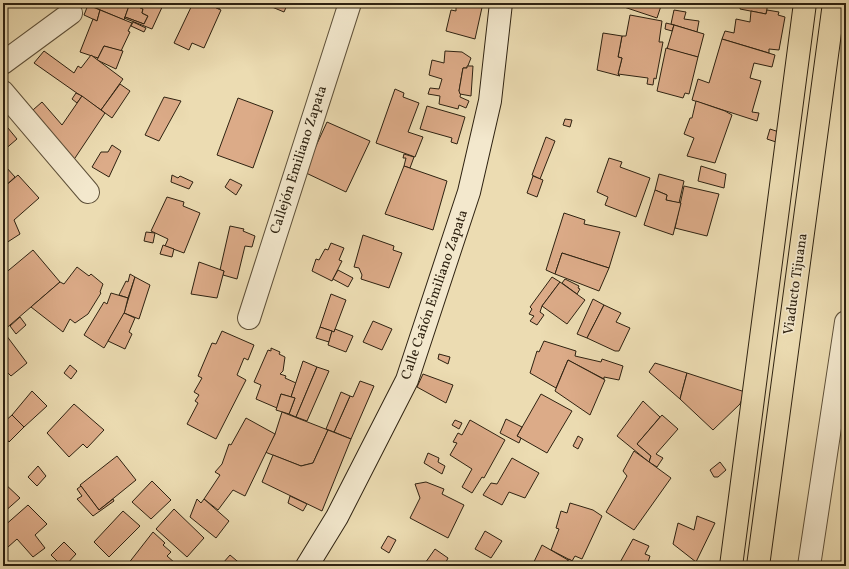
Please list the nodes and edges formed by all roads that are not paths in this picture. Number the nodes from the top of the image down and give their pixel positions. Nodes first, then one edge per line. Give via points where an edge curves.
1 (350, 3) edge
2 (501, 3) edge
3 (805, 3) edge
4 (834, 3) edge
5 (71, 13) dead end
6 (3, 64) edge
7 (3, 92) edge
8 (88, 192) dead end
9 (249, 318) dead end
10 (846, 322) edge
11 (307, 566) edge
12 (731, 566) edge
13 (758, 566) edge
14 (809, 566) edge

1 - 9 street, Callejón Emiliano Zapata
2 - 11 street, Calle Cañón Emiliano Zapata via 490,101 469,192 410,373 337,517
3 - 12 highway, Viaducto Tijuana
4 - 13 highway, Viaducto Tijuana
5 - 6 street
7 - 8 street
10 - 14 street

